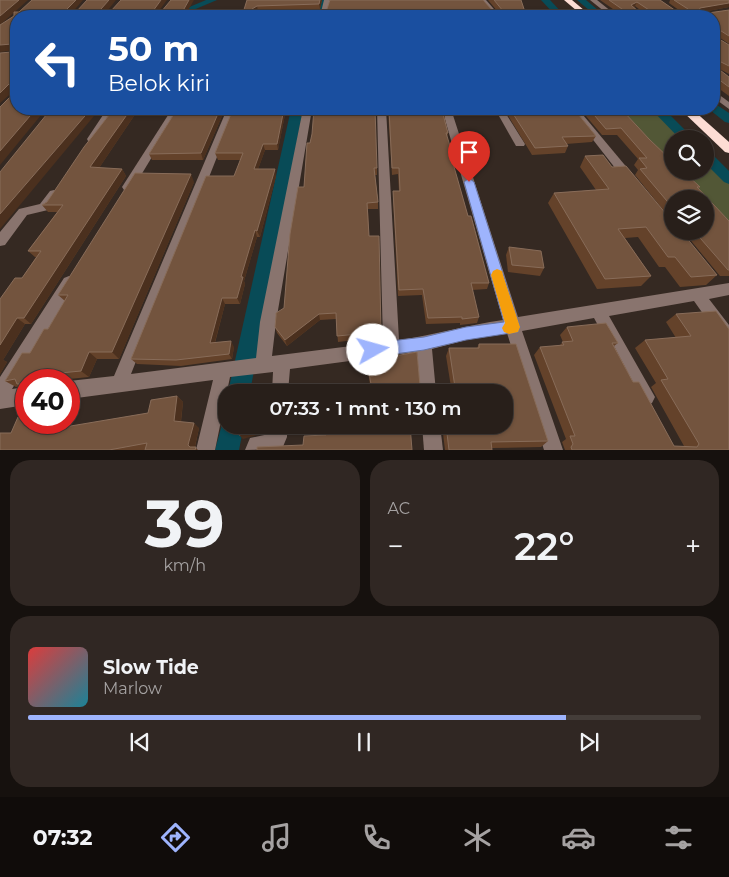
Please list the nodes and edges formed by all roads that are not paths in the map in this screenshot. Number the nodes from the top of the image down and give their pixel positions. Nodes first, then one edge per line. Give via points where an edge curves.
1 (475, 0) edge
2 (483, 0) edge
3 (564, 0) edge
4 (568, 0) edge
5 (594, 0) edge
6 (492, 10) edge
7 (575, 10) edge
8 (580, 10) edge
9 (606, 10) edge
10 (107, 115) edge
11 (172, 115) edge
12 (229, 115) edge
13 (306, 115) edge
14 (381, 115) edge
15 (449, 115) edge
16 (503, 115) edge
17 (578, 115) edge
18 (692, 115) edge
19 (703, 115) edge
20 (729, 137) edge
21 (520, 144) dead end
22 (729, 149) edge
23 (84, 151) edge
24 (635, 185) edge
25 (58, 188) edge
26 (119, 201) edge
27 (0, 241) edge
28 (78, 268) edge
29 (709, 276) edge
30 (725, 290) edge
31 (698, 295) junction
32 (599, 312) junction
33 (513, 327) junction
34 (729, 338) edge
35 (424, 344) junction
36 (392, 347) junction
37 (282, 362) junction
38 (262, 365) junction
39 (223, 371) junction
40 (119, 383) junction
41 (281, 384) edge
42 (427, 384) edge
43 (80, 388) edge
44 (0, 393) edge
45 (15, 398) edge
46 (0, 400) edge
47 (656, 415) edge
48 (278, 434) edge
49 (432, 434) edge
50 (205, 450) edge
51 (254, 450) edge
52 (434, 450) edge
53 (554, 450) edge

1 - 2 street
2 - 6 street
3 - 7 highway
4 - 8 highway
5 - 9 street
10 - 23 street
11 - 26 street
12 - 40 street
13 - 38 street
14 - 36 street
15 - 33 street
16 - 21 street
17 - 24 street
18 - 22 highway
19 - 20 highway
25 - 27 street via 44,207 23,212
28 - 44 street
29 - 30 street
30 - 31 street
31 - 32 street
31 - 34 street
32 - 33 street
32 - 47 street
33 - 35 street
33 - 53 street
35 - 36 street
35 - 42 street
36 - 37 street
37 - 38 street
37 - 41 street
38 - 39 street
39 - 40 street
39 - 50 street
40 - 43 street
45 - 46 street
48 - 51 street via 275,442 257,445
49 - 52 street

